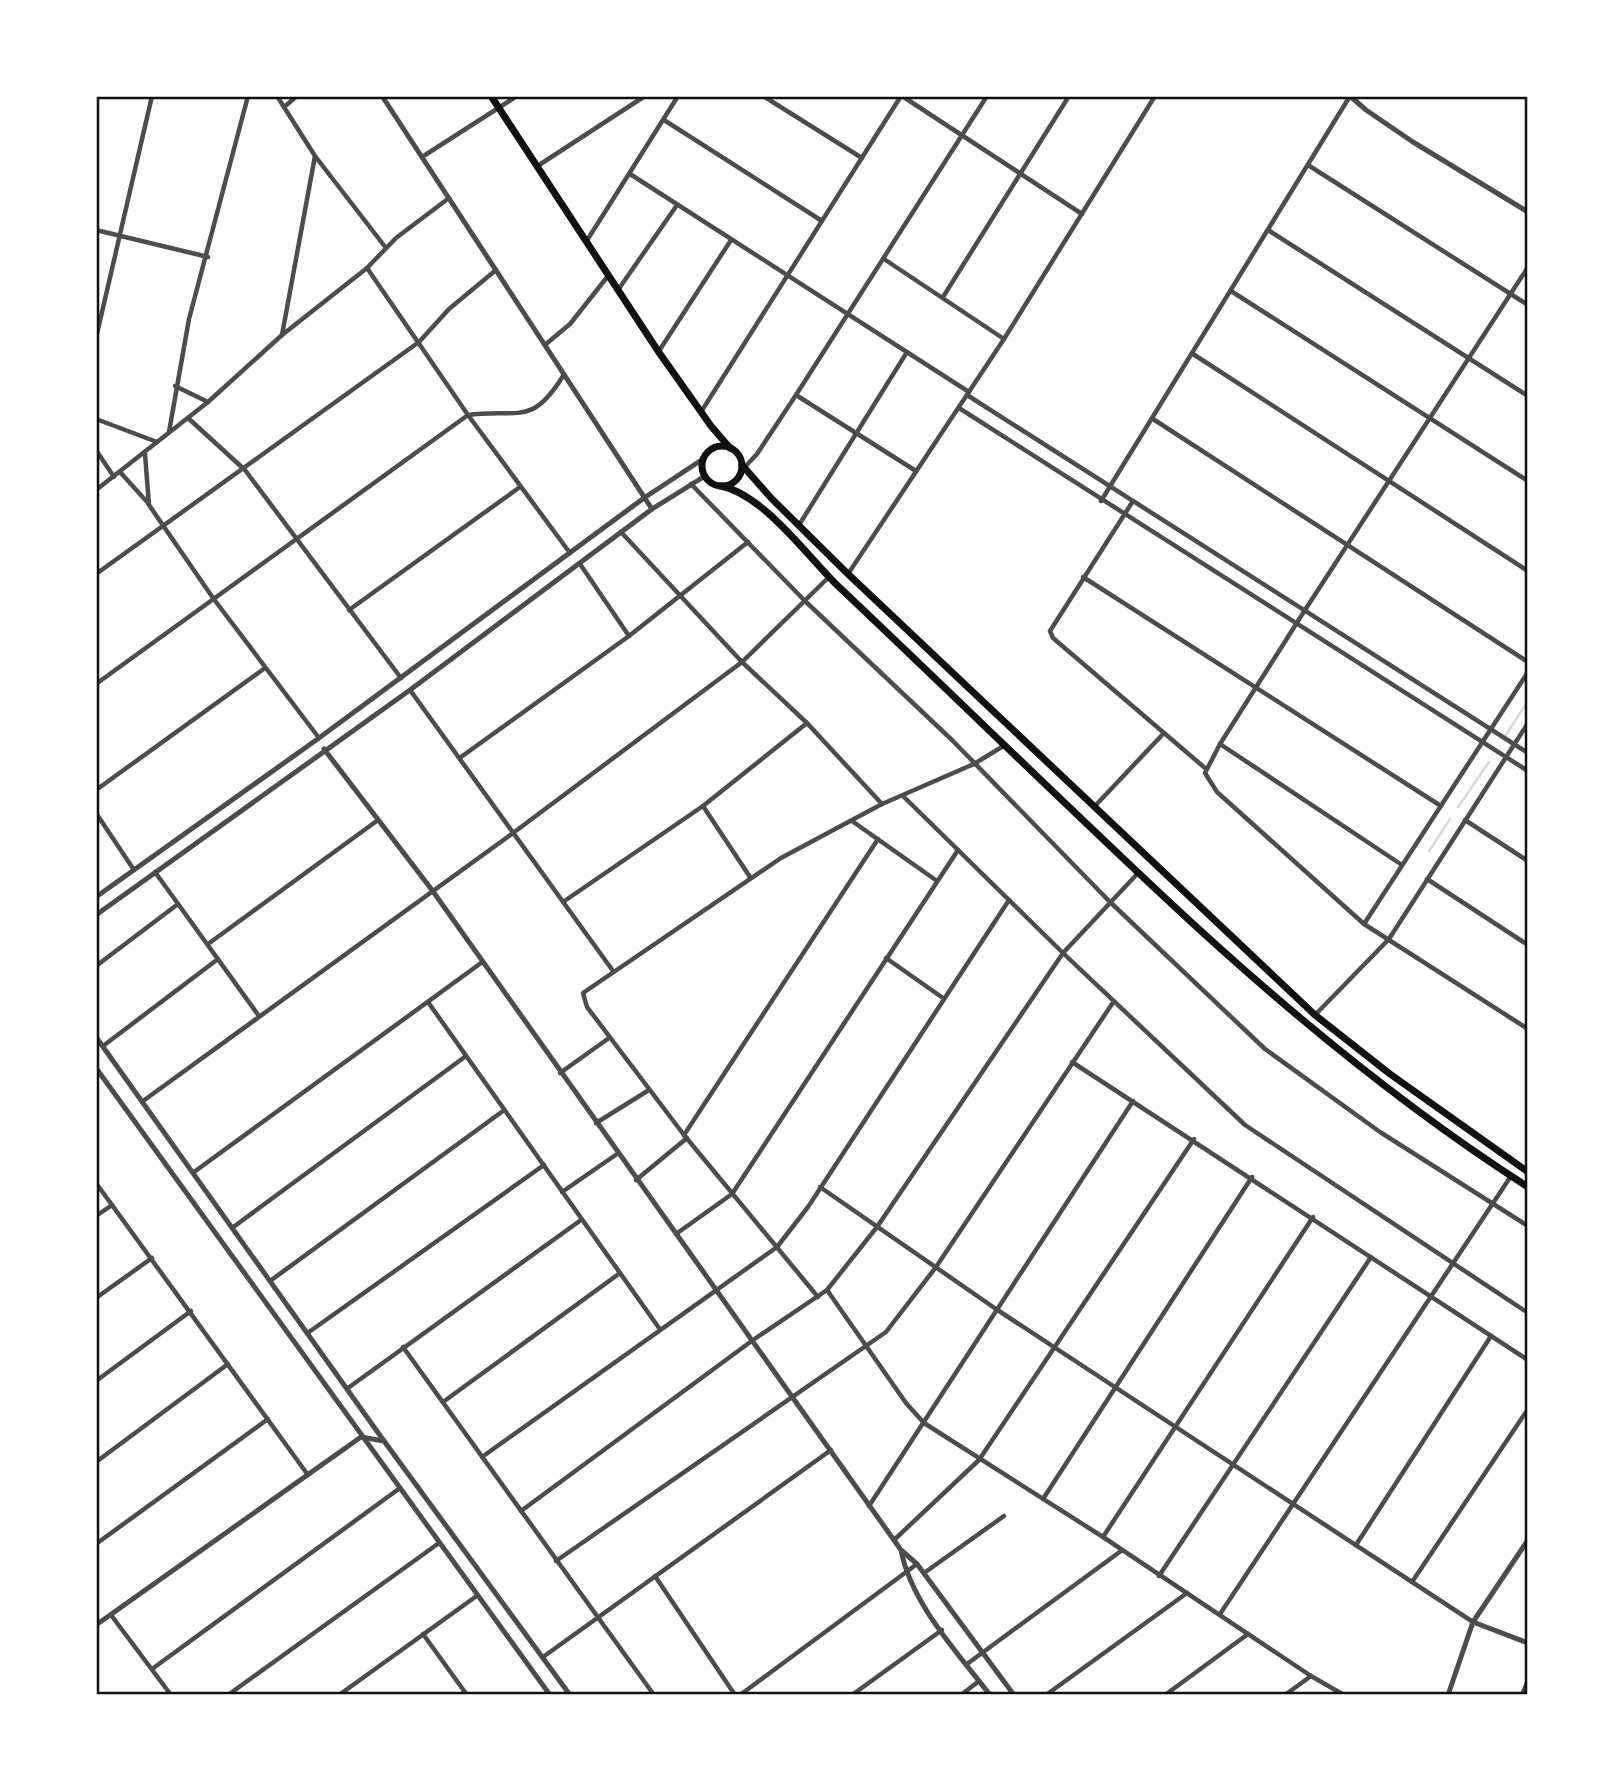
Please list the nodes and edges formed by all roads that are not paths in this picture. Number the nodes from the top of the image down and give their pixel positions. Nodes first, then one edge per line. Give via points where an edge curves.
1 (152, 96) edge
2 (248, 96) edge
3 (277, 96) edge
4 (297, 96) edge
5 (382, 96) edge
6 (491, 96) edge
7 (517, 96) edge
8 (645, 96) edge
9 (678, 96) edge
10 (763, 96) edge
11 (902, 96) edge
12 (987, 96) edge
13 (1069, 96) edge
14 (1155, 96) edge
15 (1350, 96) edge
16 (284, 107) junction
17 (498, 107) junction
18 (664, 120) junction
19 (960, 136) junction
20 (315, 156) junction
21 (422, 157) junction
22 (862, 158) junction
23 (1308, 165) junction
24 (536, 167) junction
25 (630, 174) junction
26 (1020, 175) junction
27 (449, 198) junction
28 (677, 205) junction
29 (1528, 212) edge
30 (1082, 214) junction
31 (822, 220) junction
32 (96, 230) edge
33 (1268, 230) junction
34 (120, 236) junction
35 (731, 240) junction
36 (586, 243) junction
37 (386, 248) junction
38 (208, 257) junction
39 (884, 259) junction
40 (1528, 267) edge
41 (367, 268) junction
42 (496, 271) junction
43 (608, 276) junction
44 (789, 276) junction
45 (618, 291) junction
46 (1231, 291) junction
47 (1510, 294) junction
48 (943, 297) junction
49 (1528, 305) edge
50 (846, 314) junction
51 (282, 335) junction
52 (96, 338) edge
53 (1004, 339) junction
54 (419, 342) junction
55 (546, 344) junction
56 (659, 351) junction
57 (907, 352) junction
58 (1193, 354) junction
59 (1468, 357) junction
60 (564, 376) junction
61 (175, 386) junction
62 (968, 393) junction
63 (796, 395) junction
64 (1528, 396) edge
65 (208, 402) junction
66 (959, 408) junction
67 (701, 412) junction
68 (468, 415) junction
69 (188, 418) junction
70 (1429, 418) junction
71 (96, 419) edge
72 (1153, 419) junction
73 (169, 432) junction
74 (856, 433) junction
75 (157, 442) junction
76 (730, 447) junction
77 (96, 450) edge
78 (145, 453) junction
79 (703, 459) junction
80 (742, 468) junction
81 (244, 470) junction
82 (916, 471) junction
83 (120, 472) junction
84 (114, 477) junction
85 (705, 477) junction
86 (1388, 481) junction
87 (1528, 481) edge
88 (691, 483) junction
89 (721, 486) junction
90 (520, 487) junction
91 (1111, 487) junction
92 (96, 490) edge
93 (644, 498) junction
94 (1101, 501) junction
95 (1133, 501) junction
96 (149, 505) junction
97 (652, 509) junction
98 (1123, 515) junction
99 (799, 526) junction
100 (164, 527) junction
101 (621, 531) junction
102 (296, 540) junction
103 (748, 542) junction
104 (1347, 545) junction
105 (571, 554) junction
106 (580, 564) junction
107 (1528, 571) edge
108 (96, 574) edge
109 (848, 574) junction
110 (829, 577) junction
111 (1083, 577) junction
112 (681, 595) junction
113 (212, 598) junction
114 (805, 601) junction
115 (349, 610) junction
116 (1305, 610) junction
117 (1295, 625) junction
118 (629, 636) junction
119 (742, 662) junction
120 (1528, 662) edge
121 (265, 668) junction
122 (1528, 672) edge
123 (401, 678) junction
124 (96, 684) edge
125 (1256, 688) junction
126 (410, 690) junction
127 (807, 723) junction
128 (1528, 723) edge
129 (1491, 729) junction
130 (1163, 734) junction
131 (319, 738) junction
132 (1482, 742) junction
133 (1005, 744) junction
134 (1220, 744) junction
135 (1514, 744) junction
136 (302, 749) junction
137 (324, 749) junction
138 (1528, 753) edge
139 (461, 757) junction
140 (1506, 757) junction
141 (310, 759) junction
142 (974, 764) junction
143 (1205, 768) junction
144 (1528, 771) edge
145 (96, 790) edge
146 (904, 797) junction
147 (882, 804) junction
148 (703, 806) junction
149 (1095, 806) junction
150 (1441, 806) junction
151 (96, 813) edge
152 (378, 820) junction
153 (1465, 820) junction
154 (852, 821) junction
155 (513, 832) junction
156 (878, 839) junction
157 (958, 850) junction
158 (1528, 861) edge
159 (1402, 865) junction
160 (134, 871) junction
161 (155, 872) junction
162 (1139, 872) junction
163 (750, 877) junction
164 (1427, 879) junction
165 (937, 881) junction
166 (432, 891) junction
167 (96, 897) edge
168 (1009, 900) junction
169 (1109, 901) junction
170 (564, 902) junction
171 (178, 904) junction
172 (96, 915) edge
173 (1364, 924) junction
174 (1388, 939) junction
175 (208, 944) junction
176 (1528, 945) edge
177 (1063, 953) junction
178 (886, 958) junction
179 (218, 959) junction
180 (481, 963) junction
181 (96, 966) edge
182 (613, 971) junction
183 (943, 998) junction
184 (1114, 1000) junction
185 (428, 1002) junction
186 (1315, 1014) junction
187 (260, 1016) junction
188 (1528, 1029) edge
189 (96, 1037) edge
190 (609, 1038) junction
191 (103, 1046) junction
192 (466, 1056) junction
193 (1071, 1062) junction
194 (96, 1068) edge
195 (560, 1073) junction
196 (649, 1090) junction
197 (143, 1101) junction
198 (1133, 1101) junction
199 (503, 1111) junction
200 (596, 1124) junction
201 (685, 1137) junction
202 (1194, 1139) junction
203 (617, 1154) junction
204 (544, 1166) junction
205 (194, 1172) junction
206 (1528, 1172) edge
207 (1511, 1176) junction
208 (1252, 1177) junction
209 (636, 1180) junction
210 (96, 1183) edge
211 (820, 1187) junction
212 (1528, 1187) edge
213 (562, 1192) junction
214 (732, 1194) junction
215 (1493, 1203) junction
216 (112, 1205) junction
217 (96, 1216) edge
218 (1312, 1217) junction
219 (581, 1220) junction
220 (1528, 1226) edge
221 (877, 1227) junction
222 (232, 1228) junction
223 (676, 1234) junction
224 (776, 1247) junction
225 (1371, 1257) junction
226 (152, 1258) junction
227 (1453, 1264) junction
228 (936, 1267) junction
229 (620, 1273) junction
230 (270, 1281) junction
231 (716, 1289) junction
232 (827, 1290) junction
233 (1431, 1295) junction
234 (818, 1297) junction
235 (96, 1298) edge
236 (996, 1309) junction
237 (191, 1311) junction
238 (1528, 1313) edge
239 (659, 1328) junction
240 (309, 1332) junction
241 (1490, 1336) junction
242 (753, 1340) junction
243 (403, 1347) junction
244 (867, 1347) junction
245 (1056, 1347) junction
246 (1528, 1360) edge
247 (228, 1364) junction
248 (96, 1381) edge
249 (1115, 1387) junction
250 (348, 1388) junction
251 (793, 1396) junction
252 (443, 1402) junction
253 (1528, 1409) edge
254 (268, 1419) junction
255 (923, 1423) junction
256 (1175, 1427) junction
257 (361, 1437) junction
258 (384, 1441) junction
259 (831, 1450) junction
260 (482, 1457) junction
261 (979, 1460) junction
262 (96, 1462) edge
263 (1234, 1465) junction
264 (309, 1476) junction
265 (400, 1488) junction
266 (1042, 1499) junction
267 (431, 1502) junction
268 (1296, 1504) junction
269 (869, 1506) junction
270 (521, 1511) junction
271 (417, 1512) junction
272 (1004, 1516) dead end
273 (1103, 1537) junction
274 (894, 1540) junction
275 (1528, 1540) edge
276 (439, 1543) junction
277 (96, 1544) edge
278 (1356, 1545) junction
279 (901, 1550) junction
280 (1121, 1551) junction
281 (556, 1560) junction
282 (917, 1564) junction
283 (905, 1572) junction
284 (924, 1573) junction
285 (655, 1576) junction
286 (1159, 1576) junction
287 (1412, 1582) junction
288 (1186, 1593) junction
289 (478, 1595) junction
290 (1220, 1614) junction
291 (111, 1615) junction
292 (598, 1619) junction
293 (1474, 1622) junction
294 (96, 1625) edge
295 (942, 1630) junction
296 (424, 1634) junction
297 (1248, 1634) junction
298 (1528, 1643) edge
299 (982, 1653) junction
300 (543, 1657) junction
301 (967, 1664) junction
302 (152, 1669) junction
303 (556, 1675) junction
304 (1311, 1676) junction
305 (1528, 1680) edge
306 (979, 1681) junction
307 (542, 1684) junction
308 (171, 1695) edge
309 (228, 1695) edge
310 (339, 1695) edge
311 (467, 1695) edge
312 (550, 1695) edge
313 (570, 1695) edge
314 (654, 1695) edge
315 (738, 1695) edge
316 (852, 1695) edge
317 (961, 1695) edge
318 (990, 1695) edge
319 (1014, 1695) edge
320 (1046, 1695) edge
321 (1165, 1695) edge
322 (1285, 1695) edge
323 (1344, 1695) edge
324 (1448, 1695) edge
325 (1522, 1695) edge

1 - 34 street
2 - 38 street
3 - 16 street
4 - 16 street
5 - 21 street
6 - 17 main road
7 - 17 street
8 - 24 street
9 - 18 street
10 - 22 street
11 - 19 street
11 - 22 street
12 - 19 street
13 - 26 street
14 - 30 street
15 - 23 street
15 - 29 street via 1375,117
16 - 20 street
17 - 21 street
17 - 24 main road
18 - 25 street
18 - 31 street
19 - 26 street
19 - 39 street
20 - 37 street
20 - 51 street
21 - 27 street
22 - 31 street
23 - 33 street
23 - 47 street
24 - 36 main road
25 - 28 street
25 - 36 street
26 - 30 street
26 - 48 street
27 - 37 street
27 - 42 street
28 - 35 street
28 - 45 street
30 - 53 street
31 - 44 street
32 - 34 street
33 - 46 street
33 - 59 street
34 - 38 street
34 - 52 street
35 - 44 street
35 - 56 street
36 - 43 main road
37 - 41 street
38 - 61 street
39 - 48 street
39 - 50 street
40 - 47 street
41 - 51 street
41 - 54 street
42 - 54 street via 449,309
42 - 55 street
43 - 45 main road
43 - 55 street via 570,324
44 - 50 street
44 - 67 street
45 - 56 main road
46 - 58 street
46 - 70 street
47 - 49 street
47 - 59 street
48 - 53 street
50 - 57 street
50 - 63 street
51 - 65 street
53 - 62 street
54 - 68 street
54 - 81 street
55 - 60 street
56 - 67 main road
57 - 62 street
57 - 74 street
58 - 72 street
58 - 86 street
59 - 64 street
59 - 70 street
60 - 68 street via 549,396 523,414
60 - 93 street
61 - 65 street
61 - 73 street
62 - 66 street
62 - 91 street
63 - 74 street
63 - 80 street via 757,454
65 - 69 street
66 - 82 street
66 - 94 street
67 - 76 main road
68 - 90 street
68 - 102 street
69 - 73 street
69 - 81 street
70 - 86 street
70 - 87 street
71 - 75 street
72 - 91 street
72 - 104 street
73 - 75 street
74 - 82 street
74 - 99 street
75 - 78 street
76 - 79 main road via 711,449
76 - 80 main road
77 - 84 street
78 - 83 street
78 - 96 street
79 - 85 main road
79 - 93 street
80 - 89 main road via 731,483
80 - 99 main road
81 - 100 street
81 - 102 street
82 - 109 street
83 - 84 street
83 - 96 street
84 - 92 street
85 - 88 street
85 - 89 main road
86 - 104 street
86 - 107 street
88 - 97 street
88 - 103 street
89 - 110 main road via 749,497
90 - 105 street
90 - 115 street
91 - 94 street
91 - 95 street
93 - 97 street
93 - 105 street
94 - 98 street
95 - 98 street
95 - 116 street
96 - 100 street
97 - 101 street
98 - 111 street
98 - 117 street
99 - 109 main road
100 - 108 street
100 - 113 street
101 - 106 street
101 - 112 street
102 - 113 street
102 - 115 street
103 - 112 street
103 - 114 street
104 - 116 street
104 - 120 street
105 - 123 street
106 - 118 street
106 - 126 street
109 - 149 main road
110 - 114 street
110 - 133 main road
111 - 125 street
111 - 130 street via 1053,623 1052,638
112 - 118 street
112 - 119 street
113 - 121 street
113 - 124 street
114 - 119 street
114 - 142 street
115 - 123 street
116 - 117 street
116 - 129 street
117 - 125 street
117 - 132 street
118 - 139 street
119 - 127 street
119 - 155 street
121 - 131 street
121 - 145 street
122 - 129 street
123 - 131 street
125 - 134 street
125 - 150 street
126 - 137 street
126 - 139 street
127 - 147 street
127 - 148 street
128 - 135 street
129 - 132 street
129 - 135 street
130 - 143 street
130 - 149 street
131 - 136 street
132 - 140 street
132 - 150 street
133 - 142 street
133 - 162 main road
134 - 143 street
134 - 159 street
135 - 138 street
135 - 140 street
136 - 141 street
136 - 160 street
137 - 141 street
137 - 152 street
139 - 155 street
140 - 144 street
140 - 153 street
141 - 161 street
142 - 146 street
142 - 169 street
143 - 173 street via 1206,779 1217,792
146 - 147 street
146 - 157 street
147 - 154 street
148 - 163 street
148 - 170 street
149 - 186 main road
150 - 159 street
151 - 160 street
152 - 166 street
152 - 175 street
153 - 158 street
153 - 164 street
154 - 156 street
154 - 163 street
155 - 166 street
155 - 170 street
156 - 165 street
156 - 201 street
157 - 165 street
157 - 168 street
159 - 173 street
160 - 167 street
161 - 171 street
161 - 172 street
162 - 169 street
162 - 207 main road via 1347,1056
163 - 182 street
164 - 174 street
164 - 176 street
165 - 178 street
166 - 180 street
166 - 187 street
168 - 177 street
168 - 183 street
169 - 177 street
169 - 215 street via 1285,1065
170 - 182 street
171 - 175 street
171 - 181 street
173 - 174 street
174 - 186 street
174 - 188 street
175 - 179 street
177 - 184 street
177 - 221 street
178 - 183 street
178 - 214 street
179 - 187 street
179 - 191 street
180 - 185 street
180 - 195 street
182 - 190 street via 583,996
183 - 211 street
184 - 193 street
184 - 227 street via 1244,1125
185 - 192 street
185 - 205 street
186 - 206 main road via 1390,1074
187 - 197 street
189 - 191 street
190 - 195 street
190 - 196 street
191 - 197 street
192 - 199 street
192 - 222 street
193 - 198 street
193 - 228 street
194 - 257 street
195 - 200 street
196 - 200 street
196 - 201 street
197 - 205 street
198 - 202 street
198 - 236 street
199 - 204 street
199 - 230 street
200 - 203 street
201 - 209 street
201 - 214 street
202 - 208 street
202 - 245 street
203 - 209 street
203 - 213 street
204 - 213 street
204 - 240 street
205 - 222 street
207 - 212 main road
207 - 215 street
208 - 218 street
208 - 249 street
209 - 223 street
210 - 216 street
211 - 221 street
211 - 224 street
213 - 219 street
214 - 223 street
214 - 224 street
215 - 220 street
215 - 227 street
216 - 217 street
216 - 226 street
218 - 225 street
218 - 256 street
219 - 229 street
219 - 243 street
221 - 228 street
221 - 232 street
222 - 230 street
223 - 231 street
224 - 231 street
224 - 234 street
225 - 233 street
225 - 263 street
226 - 235 street
226 - 237 street
227 - 233 street
227 - 238 street
228 - 236 street
228 - 244 street via 902,1315
229 - 239 street
229 - 252 street
230 - 240 street
231 - 239 street
231 - 242 street
232 - 234 street
232 - 244 street
233 - 241 street
233 - 268 street
234 - 242 street
236 - 245 street
236 - 255 street
237 - 247 street
237 - 248 street
239 - 260 street
240 - 250 street
241 - 246 street
241 - 278 street
242 - 251 street
242 - 270 street
243 - 250 street
243 - 252 street
244 - 251 street
244 - 255 street
245 - 249 street
245 - 261 street
247 - 254 street
247 - 262 street
249 - 256 street
249 - 266 street
250 - 258 street
251 - 259 street
251 - 281 street
252 - 260 street
253 - 287 street
254 - 264 street
254 - 277 street
255 - 261 street
255 - 269 street
256 - 263 street
256 - 273 street
257 - 258 street
257 - 264 street
257 - 265 street
258 - 267 street
259 - 269 street
259 - 285 street
260 - 270 street
261 - 266 street
261 - 274 street
263 - 268 street
263 - 286 street
264 - 291 street
265 - 271 street
265 - 302 street
266 - 273 street
267 - 271 street
267 - 300 street
268 - 278 street
268 - 290 street
269 - 274 street
270 - 281 street
271 - 276 street
272 - 284 street
273 - 280 street
274 - 279 street
275 - 293 street
276 - 289 street
276 - 309 street
278 - 287 street
279 - 282 street
279 - 283 street
280 - 286 street
280 - 299 street
281 - 292 street
282 - 283 street
282 - 284 street
283 - 295 street
283 - 315 street
284 - 299 street
285 - 292 street
285 - 315 street
286 - 288 street
287 - 293 street
288 - 290 street
288 - 320 street
289 - 296 street
289 - 307 street
290 - 297 street
291 - 294 street
291 - 302 street
292 - 300 street
292 - 314 street
293 - 298 street
293 - 324 street
295 - 301 street
295 - 316 street
296 - 310 street
296 - 311 street
297 - 304 street
297 - 321 street
299 - 301 street
299 - 319 street
300 - 303 street
301 - 306 street
302 - 308 street
303 - 307 street
303 - 313 street
304 - 322 street
304 - 323 street
305 - 325 street
306 - 317 street
306 - 318 street
307 - 312 street

